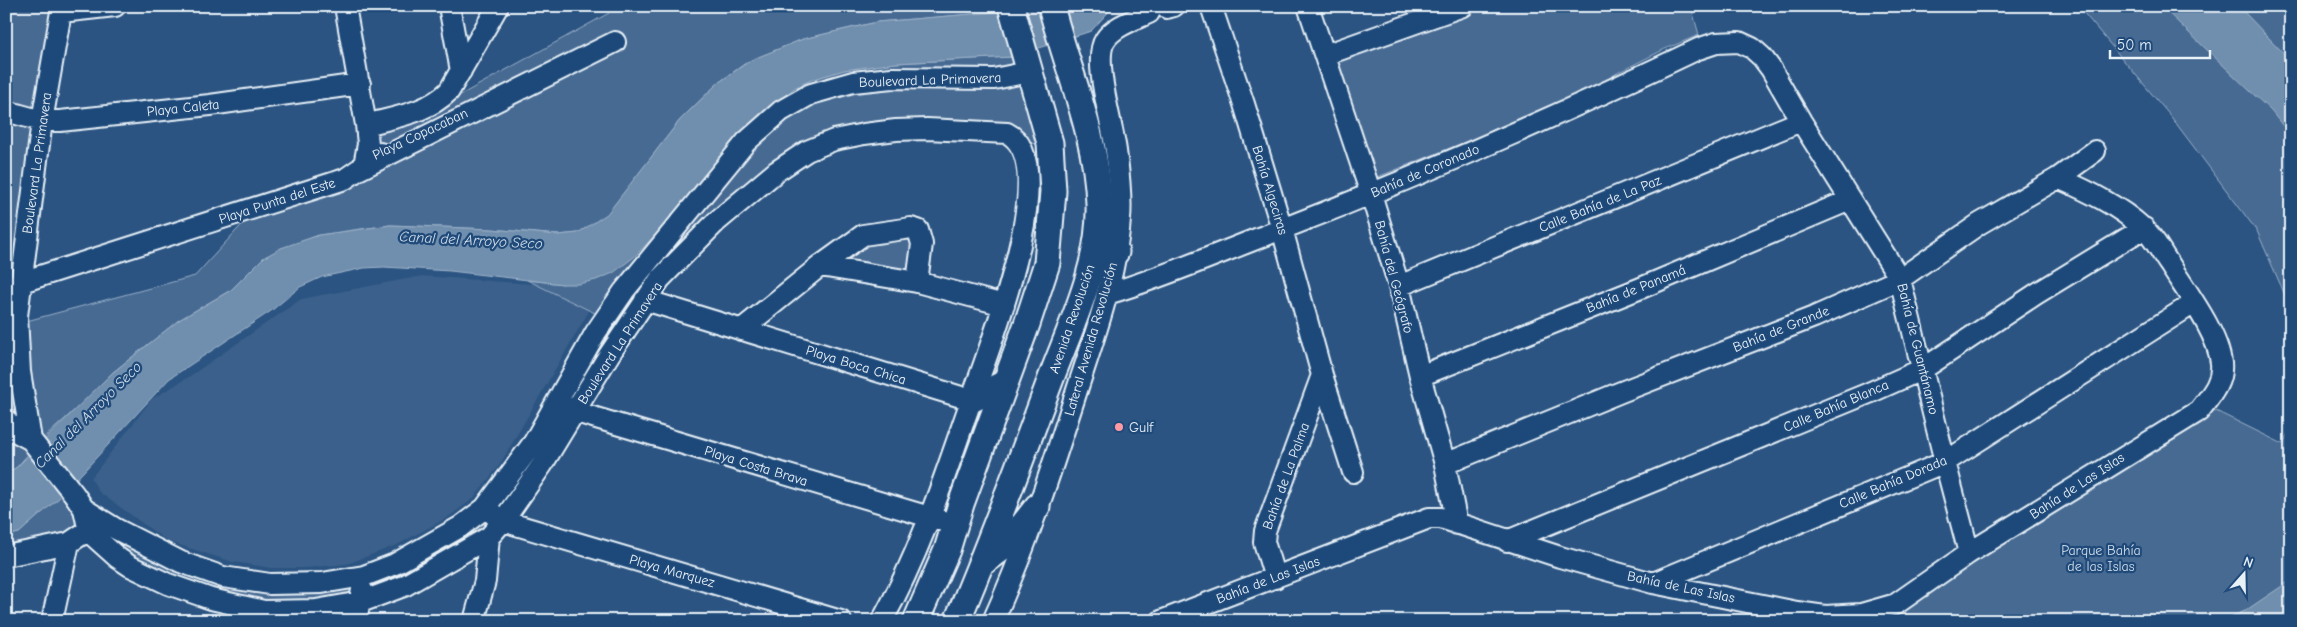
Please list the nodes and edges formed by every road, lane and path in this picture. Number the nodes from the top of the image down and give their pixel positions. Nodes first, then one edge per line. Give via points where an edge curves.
1 (115, 6) edge
2 (345, 6) edge
3 (449, 6) edge
4 (498, 6) edge
5 (1011, 6) edge
6 (1051, 6) edge
7 (1211, 6) edge
8 (1308, 6) edge
9 (1463, 6) edge
10 (61, 9) edge
11 (1164, 9) edge
12 (614, 42) joint
13 (1739, 42) joint
14 (1325, 55) junction
15 (1026, 62) junction
16 (461, 71) junction
17 (360, 84) junction
18 (6, 111) edge
19 (42, 121) junction
20 (1801, 121) junction
21 (366, 125) junction
22 (2095, 151) dead end
23 (2058, 178) junction
24 (1371, 194) junction
25 (1850, 200) junction
26 (1099, 202) junction
27 (2144, 228) junction
28 (1282, 229) junction
29 (1116, 252) junction
30 (820, 266) junction
31 (1900, 278) junction
32 (917, 282) junction
33 (14, 285) edge
34 (1399, 286) junction
35 (1107, 294) junction
36 (645, 300) junction
37 (2194, 303) junction
38 (1004, 304) junction
39 (741, 330) junction
40 (1923, 369) junction
41 (1322, 375) junction
42 (1420, 376) junction
43 (1003, 384) junction
44 (971, 400) junction
45 (558, 403) junction
46 (576, 412) junction
47 (21, 435) edge
48 (1945, 462) junction
49 (1445, 464) junction
50 (1353, 472) dead end
51 (1036, 507) junction
52 (485, 508) junction
53 (951, 509) junction
54 (930, 518) junction
55 (503, 521) junction
56 (1457, 524) junction
57 (96, 526) junction
58 (488, 537) junction
59 (1507, 541) junction
60 (69, 544) junction
61 (1969, 554) junction
62 (6, 556) edge
63 (978, 572) junction
64 (364, 576) junction
65 (1275, 578) junction
66 (1653, 583) junction
67 (920, 611) edge
68 (359, 612) edge
69 (52, 621) edge
70 (474, 621) edge
71 (841, 621) edge
72 (882, 621) edge
73 (906, 621) edge
74 (957, 621) edge
75 (976, 621) edge
76 (994, 621) edge
77 (1161, 621) edge

1 - 10 street
2 - 17 street, Playa Copacaban
3 - 16 street
4 - 16 street
5 - 15 main road
6 - 26 main road, Avenida Revolución via 1090,137
7 - 28 street, Bahía Algeciras
8 - 14 street, Bahía del Geógrafo
9 - 14 street
10 - 19 street, Boulevard La Primavera
11 - 29 street, Lateral Avenida Revolución via 1110,33 1100,50 1120,192
12 - 21 street, Playa Copacaban via 365,160 368,144
12 - 33 street, Playa Punta del Este via 345,179
13 - 20 street, Bahía de Guantánamo via 1752,48 1772,68
13 - 24 street, Bahía de Coronado via 1698,49 1590,101
14 - 24 street, Bahía del Geógrafo
15 - 43 main road via 1050,143 1051,232 1047,263
15 - 45 street, Boulevard La Primavera via 994,79 892,78 853,82 811,94 781,111 746,142 624,291 596,332
16 - 21 street via 449,91 428,108
17 - 19 street, Playa Caleta via 210,105
17 - 21 street, Playa Copacaban
18 - 19 street, Playa Caleta
19 - 33 street, Boulevard La Primavera
20 - 25 street, Bahía de Guantánamo
20 - 34 street, Calle Bahía de La Paz
22 - 23 street, Bahía de Grande
23 - 27 street via 2090,192
23 - 31 street, Bahía de Grande via 1979,224
24 - 28 street, Bahía de Coronado
24 - 34 street, Bahía del Geógrafo
25 - 31 street, Bahía de Guantánamo
25 - 42 street, Bahía de Panamá via 1632,292
26 - 29 main road
26 - 63 main road, Avenida Revolución via 1099,226 1086,280
27 - 37 street
27 - 40 street, Calle Bahía Blanca
28 - 35 street, Bahía de Coronado
28 - 41 street, Bahía Algeciras
29 - 35 street, Lateral Avenida Revolución
30 - 32 street
30 - 32 street via 869,232 911,228 918,230 922,244
30 - 39 street
31 - 40 street, Bahía de Guantánamo
31 - 49 street, Bahía de Grande via 1814,317
32 - 38 street
33 - 47 street, Boulevard La Primavera
34 - 42 street, Bahía del Geógrafo
35 - 51 street, Lateral Avenida Revolución via 1065,428
36 - 38 street, Boulevard La Primavera via 660,279 716,222 777,171 807,151 834,140 864,134 927,129 1007,133 1020,144 1026,176 1026,206 1019,252
36 - 39 street, Playa Boca Chica
36 - 46 street, Boulevard La Primavera
37 - 48 street, Calle Bahía Dorada
37 - 61 street, Bahía de Las Islas via 2211,334 2221,363 2216,388 2199,410
38 - 44 street, Boulevard La Primavera
39 - 44 street, Playa Boca Chica
40 - 48 street, Bahía de Guantánamo
40 - 59 street, Calle Bahía Blanca
41 - 50 street, Bahía Algeciras
41 - 65 street, Bahía de La Palma via 1265,531 1264,542
42 - 49 street, Bahía del Geógrafo
43 - 44 main road
43 - 53 main road
44 - 53 street, Boulevard La Primavera
45 - 46 street, Playa Costa Brava
45 - 52 street, Boulevard La Primavera via 534,442
46 - 54 street, Playa Costa Brava
46 - 55 street, Boulevard La Primavera
47 - 57 street, Boulevard La Primavera via 79,501
48 - 61 street, Bahía de Guantánamo
48 - 66 street, Calle Bahía Dorada
49 - 56 street, Bahía del Geógrafo
51 - 63 main road via 1008,544
51 - 76 street, Lateral Avenida Revolución
52 - 55 street, Playa Marquez
52 - 64 street, Boulevard La Primavera via 421,550
53 - 54 street, Playa Costa Brava
53 - 67 main road via 948,550
54 - 72 street
55 - 58 street, Boulevard La Primavera
55 - 71 street, Playa Marquez
56 - 59 street, Bahía de Las Islas
56 - 65 street, Bahía de Las Islas via 1441,518 1429,518
57 - 60 street
57 - 64 street, Boulevard La Primavera via 223,577 270,584 322,583
57 - 68 street, Boulevard La Primavera via 118,558 130,566 211,599 264,611
58 - 68 street, Boulevard La Primavera
58 - 70 street via 484,581
59 - 66 street, Bahía de Las Islas
60 - 62 street
60 - 69 street
61 - 66 street, Bahía de Las Islas via 1896,604 1861,614 1826,616 1797,612
63 - 74 main road, Avenida Revolución
63 - 75 main road
64 - 68 street
65 - 77 street, Bahía de Las Islas
67 - 73 main road

